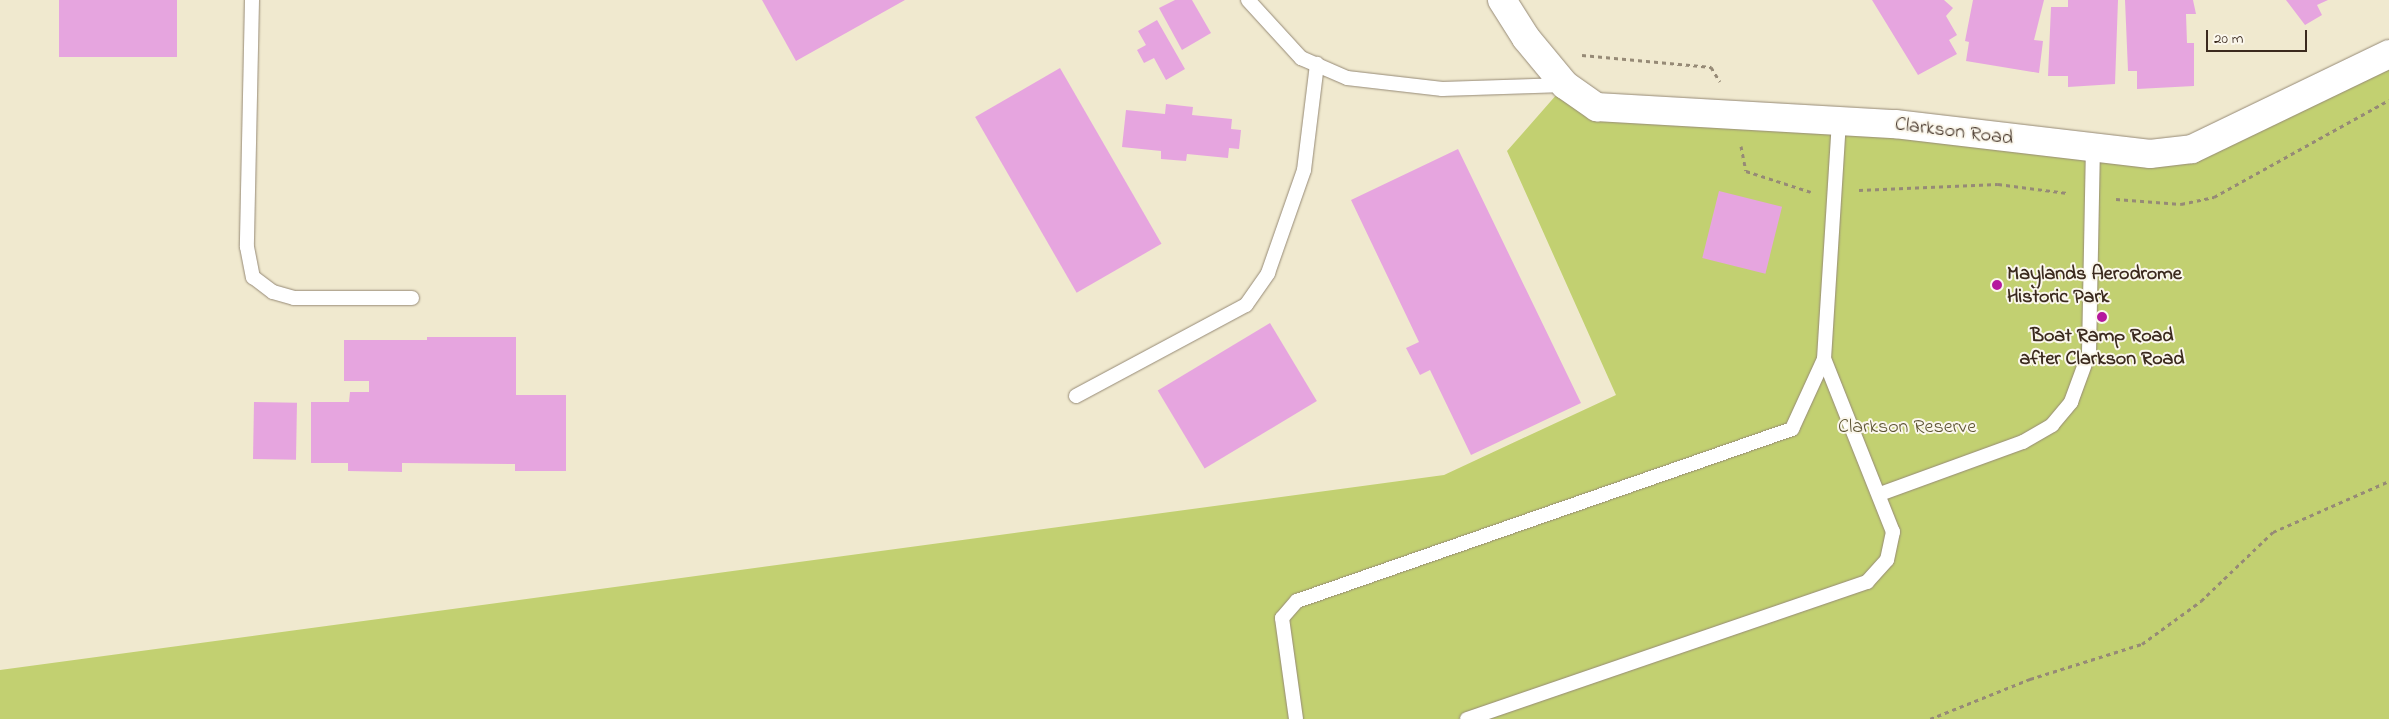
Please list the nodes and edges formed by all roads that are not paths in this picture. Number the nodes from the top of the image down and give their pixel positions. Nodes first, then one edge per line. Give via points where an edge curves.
1 (252, 0) edge
2 (1248, 0) edge
3 (1502, 0) edge
4 (2389, 54) edge
5 (1317, 64) junction
6 (1565, 85) junction
7 (1839, 120) junction
8 (2093, 150) junction
9 (412, 298) dead end
10 (1824, 358) junction
11 (1076, 396) dead end
12 (1880, 494) junction
13 (1296, 719) edge
14 (1467, 719) edge

1 - 9 lane via 247,247 253,277 273,292 294,298
2 - 5 lane via 1301,58
3 - 6 street, Clarkson Road via 1526,38
4 - 8 street, Clarkson Road via 2192,148 2150,154
5 - 6 lane via 1347,78 1442,89
5 - 11 lane via 1304,170 1268,273 1246,305
6 - 7 street, Clarkson Road via 1597,107
7 - 8 street, Clarkson Road
7 - 10 lane
8 - 12 lane via 2089,354 2071,402 2052,425 2023,442
10 - 12 lane
10 - 13 lane via 1792,428 1296,601 1282,618
12 - 14 lane via 1893,532 1887,560 1868,582

